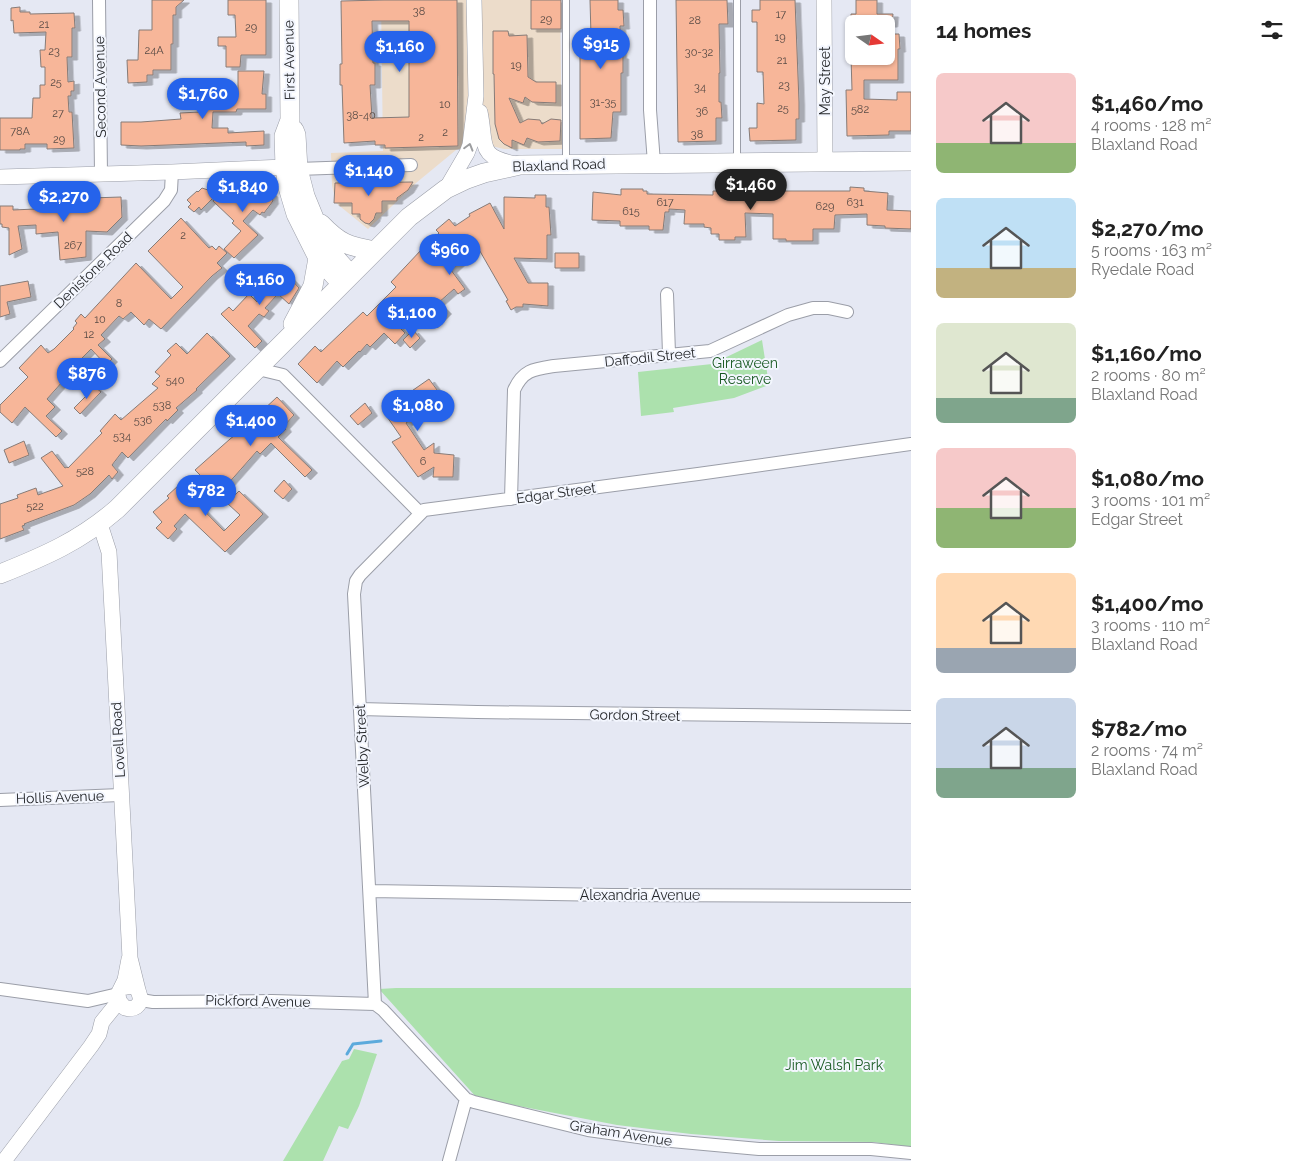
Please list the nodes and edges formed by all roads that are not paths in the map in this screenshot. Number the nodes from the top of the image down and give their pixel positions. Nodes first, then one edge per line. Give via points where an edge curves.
1 (99, 0) edge
2 (289, 0) edge
3 (474, 0) edge
4 (566, 0) edge
5 (650, 0) edge
6 (736, 0) edge
7 (824, 0) edge
8 (476, 96) junction
9 (825, 161) junction
10 (911, 161) edge
11 (737, 162) junction
12 (654, 163) junction
13 (566, 164) junction
14 (520, 165) junction
15 (411, 166) dead end
16 (292, 168) junction
17 (172, 172) junction
18 (102, 174) junction
19 (0, 177) edge
20 (446, 190) junction
21 (314, 218) junction
22 (375, 251) junction
23 (318, 258) junction
24 (346, 279) junction
25 (667, 294) dead end
26 (847, 312) dead end
27 (283, 344) junction
28 (668, 354) junction
29 (0, 361) edge
30 (258, 369) junction
31 (911, 444) edge
32 (511, 499) junction
33 (420, 514) junction
34 (100, 524) junction
35 (0, 574) edge
36 (360, 709) junction
37 (911, 717) edge
38 (120, 794) junction
39 (0, 800) edge
40 (370, 891) junction
41 (911, 896) edge
42 (130, 958) junction
43 (0, 989) edge
44 (140, 995) junction
45 (122, 998) junction
46 (88, 1001) junction
47 (375, 1004) junction
48 (101, 1028) junction
49 (466, 1099) junction
50 (911, 1153) edge
51 (4, 1161) edge
52 (449, 1161) edge

1 - 18 street, Second Avenue
2 - 16 main road, First Avenue via 290,120 296,135
3 - 8 street
4 - 13 lane
5 - 12 street via 650,110
6 - 11 lane
7 - 9 street, May Street
8 - 14 street via 488,153 494,159
20 -> 8 street via 470,145
9 - 10 main road, Blaxland Road
9 - 11 main road, Blaxland Road
11 - 12 main road, Blaxland Road
12 - 13 main road, Blaxland Road
13 - 14 main road, Blaxland Road
14 - 20 main road, Blaxland Road via 484,173
15 - 16 street
16 - 17 street
16 - 21 main road, First Avenue
16 - 23 main road, First Avenue via 287,184 296,214
17 - 18 street
17 - 29 street, Denistone Road via 171,190 164,202
18 - 19 street
20 - 22 main road, Blaxland Road via 409,217
21 - 22 main road via 342,243
21 - 24 main road, First Avenue
22 - 24 main road, Blaxland Road
23 - 24 main road, First Avenue
23 - 27 main road via 313,286
24 - 27 main road, Blaxland Road
25 - 28 street
26 - 28 street, Daffodil Street via 813,308 788,315 710,351
27 - 30 main road, Blaxland Road
28 - 32 street, Daffodil Street via 539,368 525,373 514,390
30 - 33 street via 283,375
30 - 34 main road, Blaxland Road
31 - 32 street, Edgar Street
32 - 33 street, Edgar Street via 424,510
33 - 36 street, Welby Street via 356,581
34 - 35 main road, Blaxland Road via 60,549
34 - 38 street, Lovell Road via 109,552
36 - 37 street, Gordon Street
36 - 40 street, Welby Street
38 - 39 street, Hollis Avenue
38 - 42 street, Lovell Road
40 - 41 street, Alexandria Avenue
40 - 47 street, Welby Street
42 - 44 street, Lovell Road
42 - 45 street, Lovell Road
43 - 46 street
44 - 45 street via 132,986
44 - 45 street via 136,1007
44 - 47 street, Pickford Avenue via 153,1002
45 - 46 street
45 - 48 street, Lovell Road via 109,1028
46 - 48 street via 102,1011
47 - 49 street
48 - 51 street, Lovell Road
49 - 50 street, Graham Avenue via 588,1130 660,1140 759,1149 871,1149
49 - 52 street

